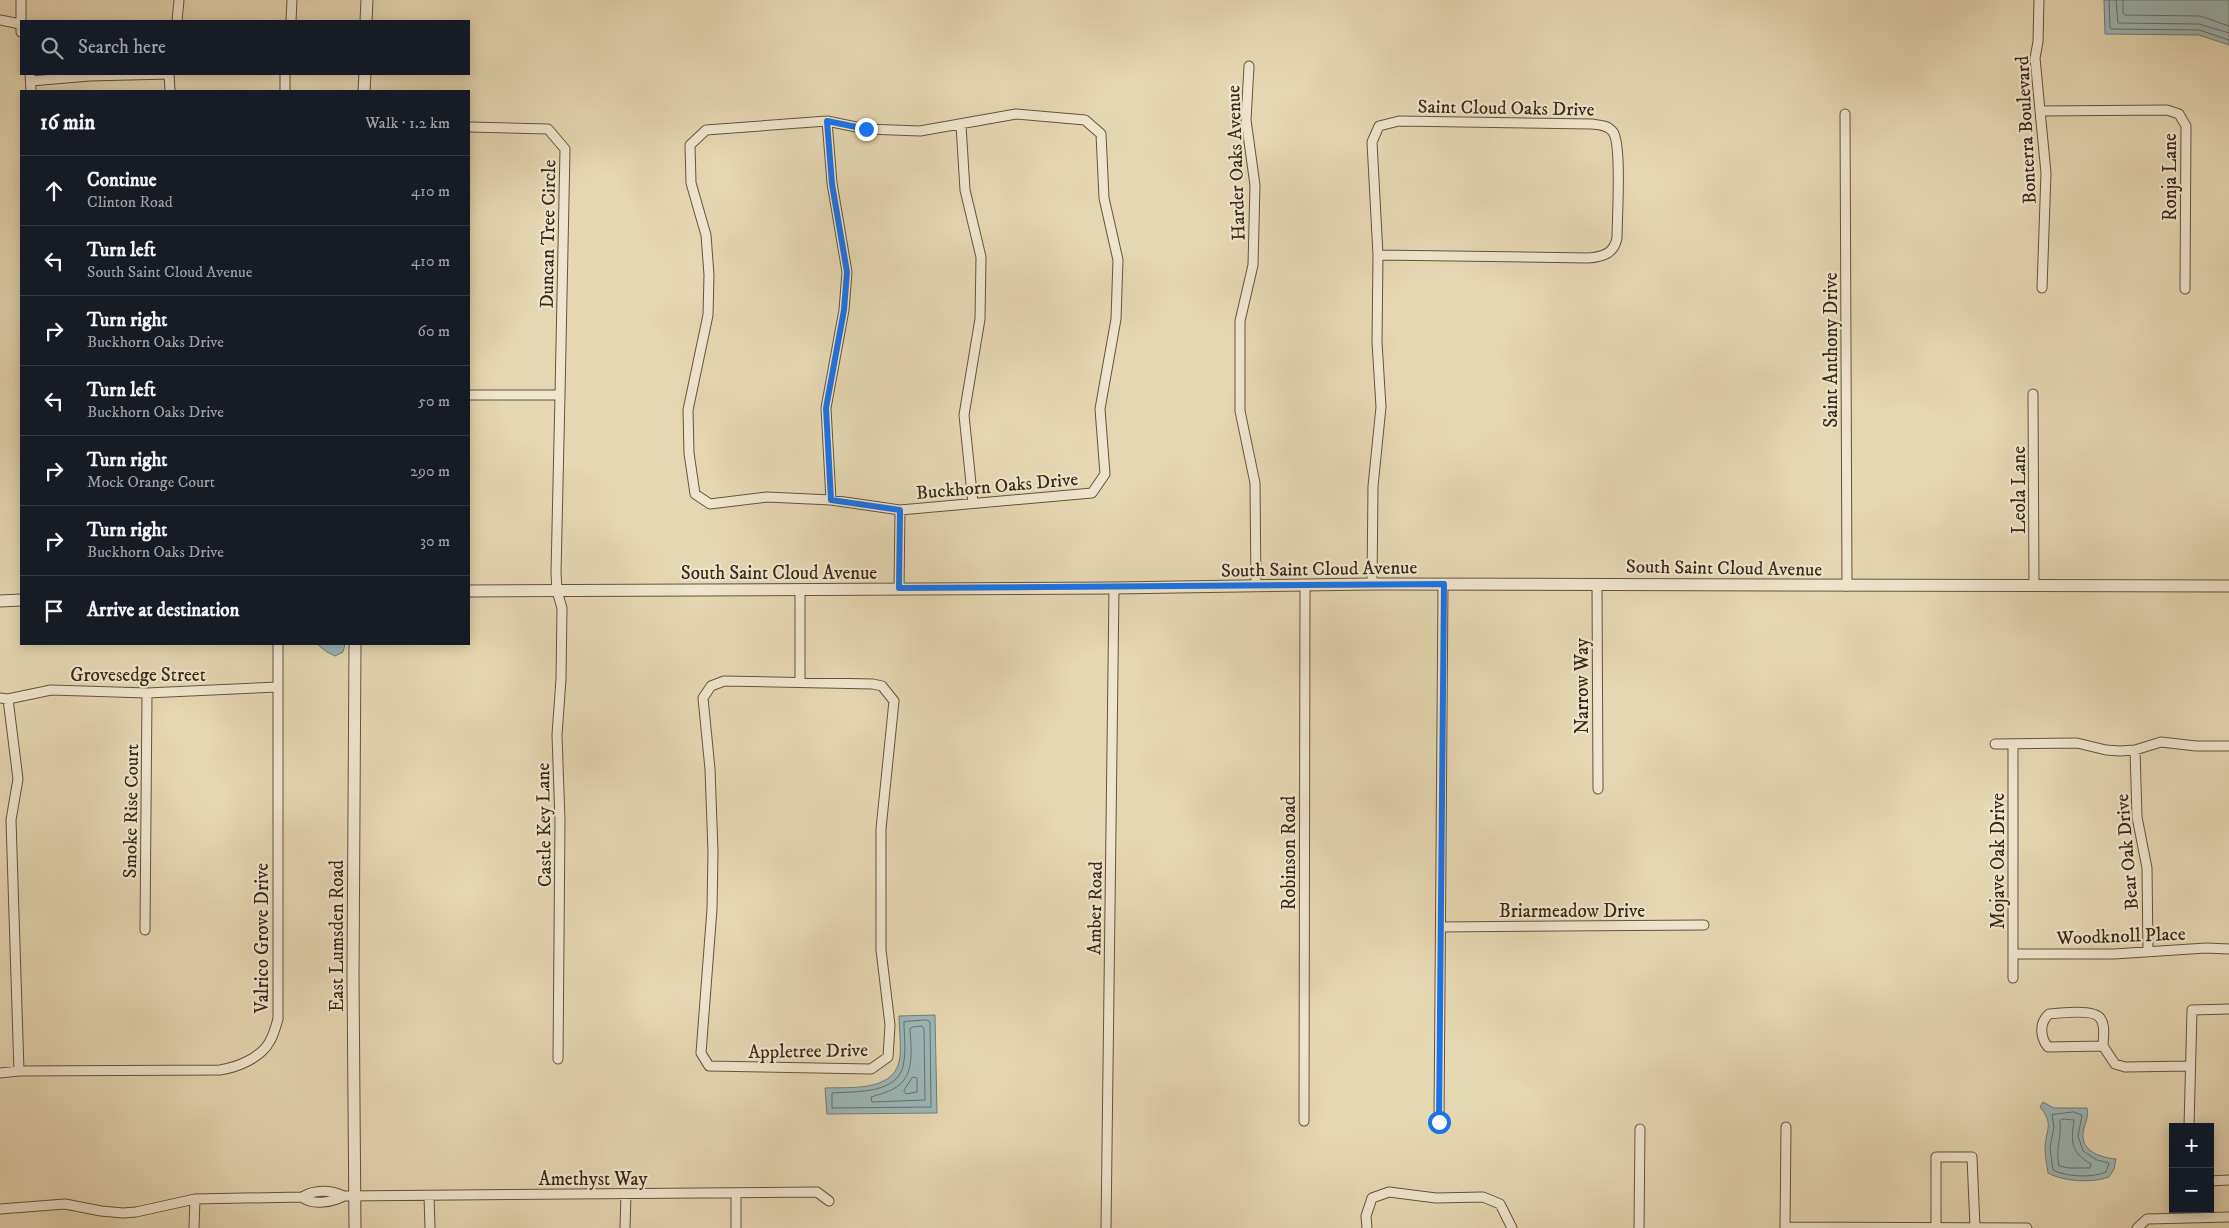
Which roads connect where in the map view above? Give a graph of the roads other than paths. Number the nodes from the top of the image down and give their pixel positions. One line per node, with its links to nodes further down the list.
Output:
1 (21, 0): 7 (street)
2 (179, 0): 8 (street)
3 (292, 0): 9 (street)
4 (367, 0): 10 (street)
5 (2039, 0): 22 (street, Bonterra Boulevard)
6 (0, 20): 11 (street)
7 (20, 20)
8 (177, 20)
9 (291, 20)
10 (366, 20)
11 (20, 28)
12 (1249, 66): 40 (street, Harder Oaks Avenue)
13 (129, 75): 17 (street)
14 (169, 75): 19 (street)
15 (285, 75): 20 (street)
16 (365, 75): 21 (street)
17 (31, 77): 18 (street)
18 (31, 90)
19 (170, 90)
20 (286, 90)
21 (364, 90)
22 (2041, 111): 28 (street, Bonterra Boulevard); 29 (street, Ronja Lane)
23 (1845, 114): 42 (street, Saint Anthony Drive)
24 (827, 121): 25 (street, Buckhorn Oaks Drive); 33 (street); 33 (street, Buckhorn Oaks Drive)
25 (960, 126): 34 (street); 34 (street, Buckhorn Oaks Drive)
26 (470, 127): 32 (street, Duncan Tree Circle)
27 (1378, 255): 27 (street, Saint Cloud Oaks Drive); 36 (street, Saint Cloud Oaks Drive)
28 (2042, 288)
29 (2185, 289)
30 (2033, 394): 39 (street, Leola Lane)
31 (470, 395): 32 (street)
32 (560, 395): 48 (street, Duncan Tree Circle)
33 (831, 500): 35 (street, Buckhorn Oaks Drive)
34 (973, 504): 35 (street, Buckhorn Oaks Drive)
35 (900, 510): 44 (street, Buckhorn Oaks Drive)
36 (1372, 584): 37 (street, South Saint Cloud Avenue); 41 (street, South Saint Cloud Avenue)
37 (1444, 584): 38 (street, South Saint Cloud Avenue); 63 (street)
38 (1597, 584): 42 (street, South Saint Cloud Avenue); 61 (street, Narrow Way)
39 (2034, 585): 42 (street, South Saint Cloud Avenue); 43 (street, South Saint Cloud Avenue)
40 (1256, 586): 41 (street, South Saint Cloud Avenue); 45 (street, South Saint Cloud Avenue)
41 (1305, 586): 75 (street, Robinson Road)
42 (1847, 586)
43 (2229, 586)
44 (899, 588): 45 (street, South Saint Cloud Avenue); 46 (street, South Saint Cloud Avenue)
45 (1114, 588): 99 (street, Amber Road)
46 (800, 589): 48 (street, South Saint Cloud Avenue); 53 (street)
47 (470, 591): 48 (street, South Saint Cloud Avenue)
48 (557, 591): 71 (street, Castle Key Lane)
49 (20, 600): 50 (street)
50 (0, 601)
51 (278, 645): 54 (street, Valrico Grove Drive)
52 (355, 645): 84 (street, East Lumsden Road)
53 (800, 682): 53 (street, Appletree Drive)
54 (278, 686): 55 (street, Grovesedge Street); 73 (street, Valrico Grove Drive)
55 (147, 693): 56 (street, Grovesedge Street); 64 (street, Smoke Rise Court)
56 (4, 699): 73 (street)
57 (1995, 744): 58 (street)
58 (2013, 744): 60 (street); 67 (street, Mojave Oak Drive)
59 (2229, 746): 60 (street)
60 (2135, 750): 66 (street, Bear Oak Drive)
61 (1598, 789)
62 (1704, 925): 63 (street, Briarmeadow Drive)
63 (1441, 927): 76 (street)
64 (145, 930)
65 (2229, 949): 66 (street, Woodknoll Place)
66 (2148, 952): 67 (street, Woodknoll Place)
67 (2013, 954): 68 (street, Mojave Oak Drive)
68 (2013, 978)
69 (2229, 1009): 72 (street)
70 (2103, 1046): 70 (street); 72 (street)
71 (558, 1059)
72 (2190, 1066): 77 (street)
73 (19, 1071): 74 (street, Valrico Grove Drive)
74 (0, 1073)
75 (1304, 1121)
76 (1439, 1122)
77 (2189, 1123)
78 (1786, 1127): 91 (street)
79 (1640, 1129): 102 (street)
80 (2214, 1180): 81 (street)
81 (2229, 1180)
82 (736, 1193): 83 (street, Amethyst Way); 87 (street, Amethyst Way); 98 (street)
83 (626, 1194): 85 (street, Amethyst Way); 97 (street)
84 (349, 1196): 85 (street, Amethyst Way); 86 (street, Amethyst Way); 95 (street, East Lumsden Road)
85 (429, 1196): 96 (street)
86 (195, 1199): 88 (street, Amethyst Way); 94 (street)
87 (829, 1201)
88 (0, 1209)
89 (2187, 1214): 90 (street); 104 (street)
90 (2229, 1217)
91 (1785, 1227): 92 (street)
92 (1936, 1227): 93 (street); 93 (street)
93 (1974, 1227): 103 (street)
94 (194, 1228)
95 (355, 1228)
96 (430, 1228)
97 (626, 1228)
98 (736, 1228)
99 (1106, 1228)
100 (1367, 1228): 101 (street)
101 (1512, 1228)
102 (1639, 1228)
103 (2027, 1228)
104 (2137, 1228)

